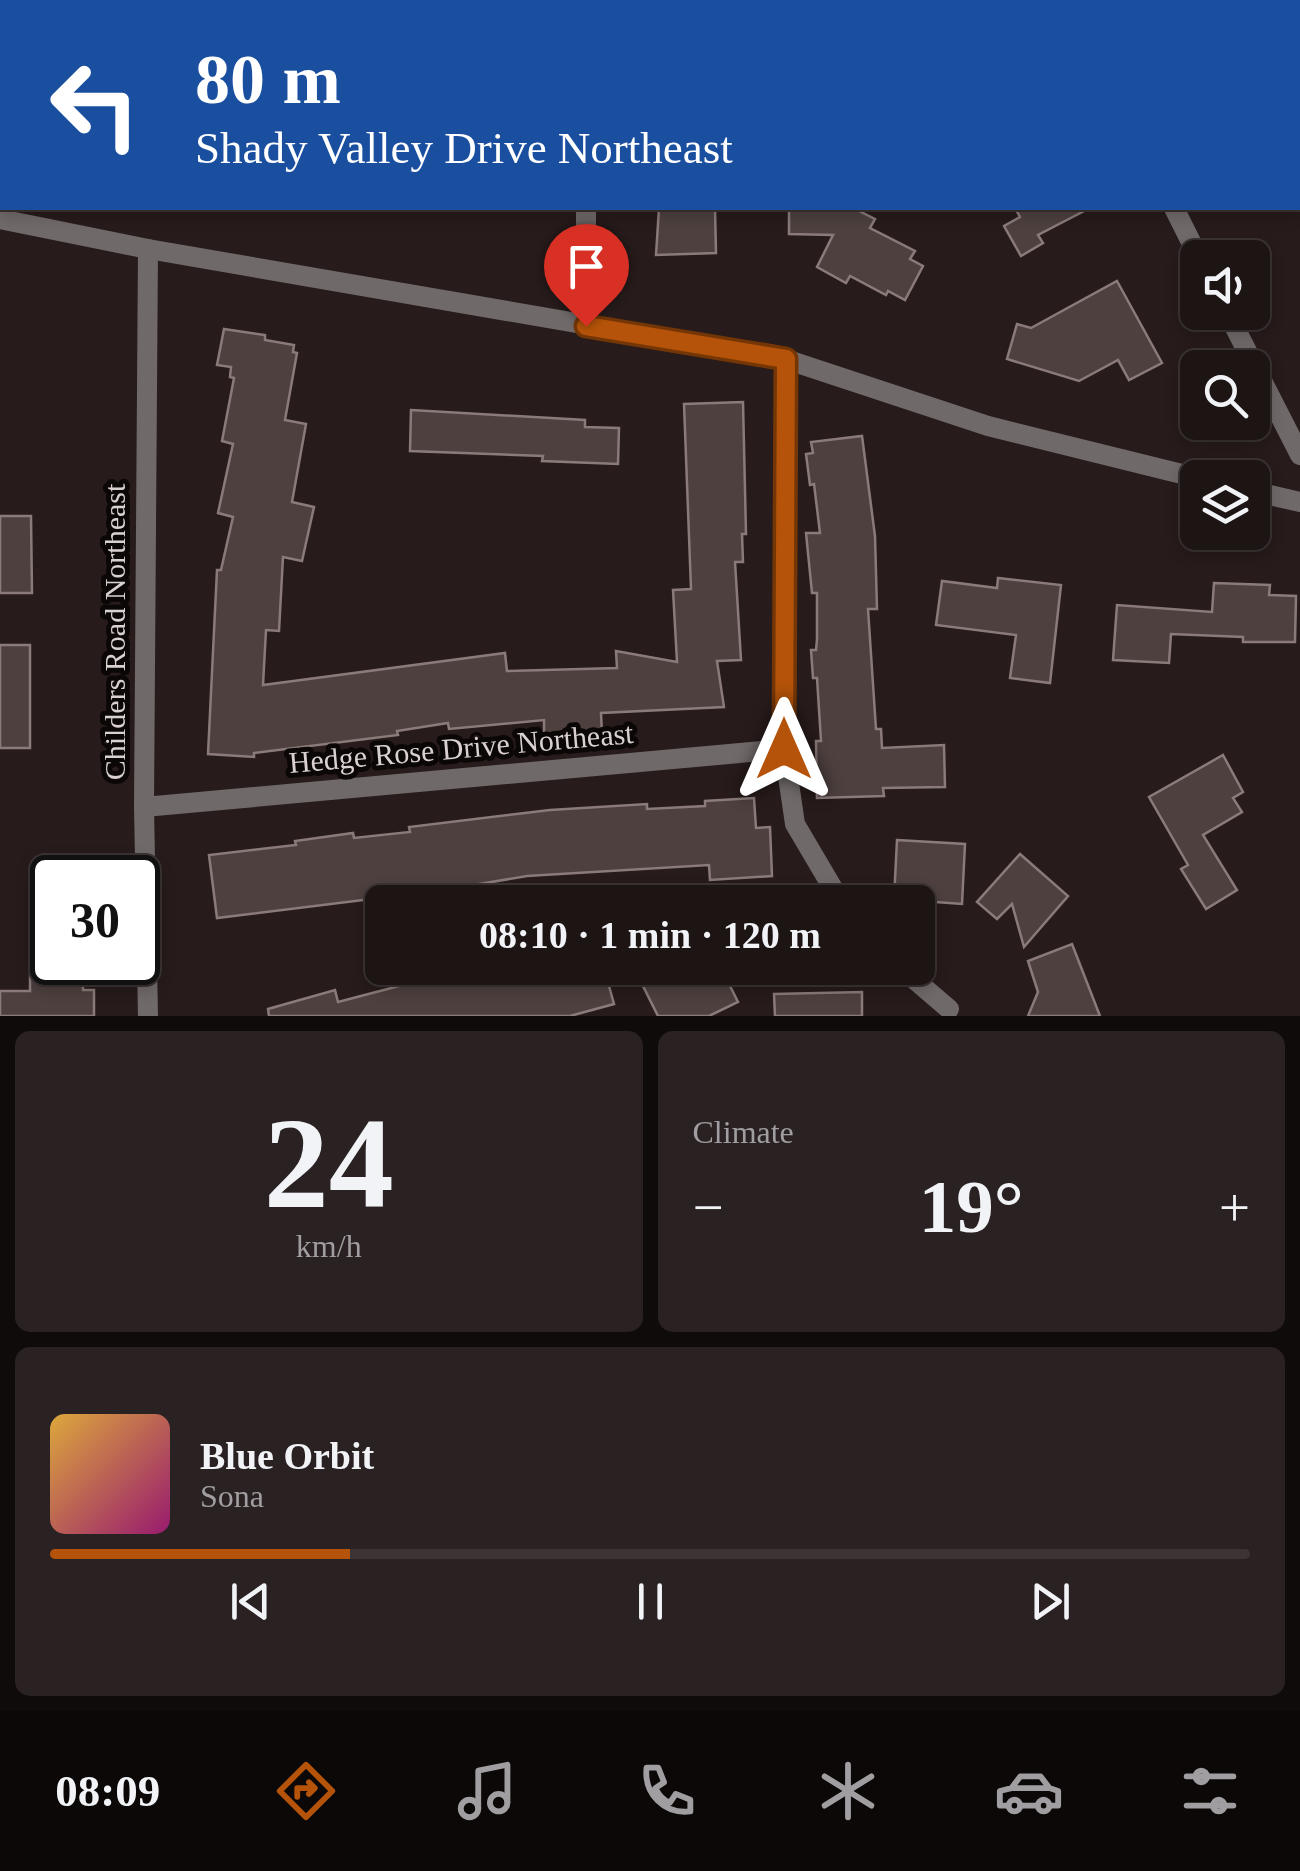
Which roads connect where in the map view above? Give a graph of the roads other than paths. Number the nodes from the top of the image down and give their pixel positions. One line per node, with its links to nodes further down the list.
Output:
1 (586, 210): 6 (street)
2 (1175, 210): 4 (street)
3 (0, 219): 5 (street)
4 (1190, 240)
5 (148, 248): 6 (street); 14 (street, Childers Road Northeast)
6 (586, 326): 8 (street)
7 (1236, 330): 9 (street)
8 (786, 359): 10 (street); 13 (street)
9 (1300, 455)
10 (1180, 474)
11 (1270, 495): 12 (street)
12 (1300, 502)
13 (784, 749): 14 (street, Hedge Rose Drive Northeast); 15 (street)
14 (144, 807): 18 (street, Childers Road Northeast)
15 (831, 885)
16 (921, 985): 17 (street)
17 (949, 1008)
18 (148, 1016)

